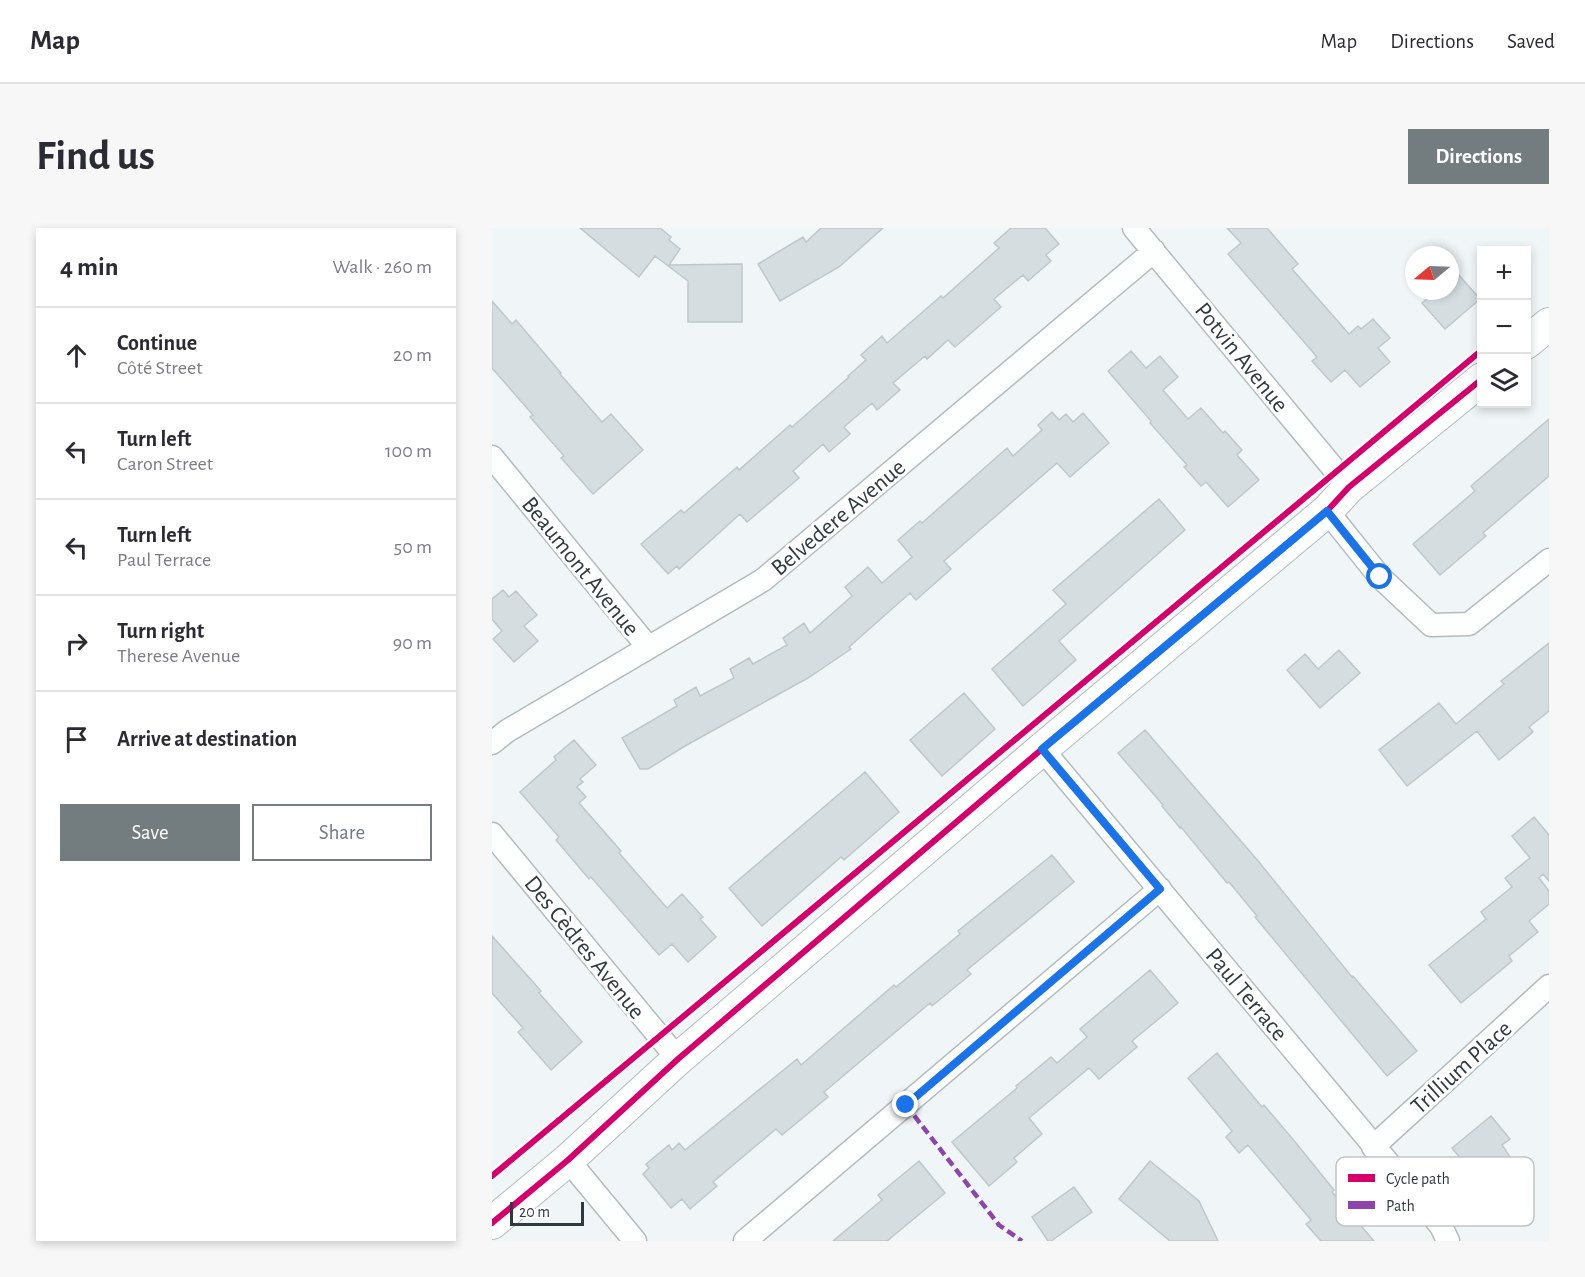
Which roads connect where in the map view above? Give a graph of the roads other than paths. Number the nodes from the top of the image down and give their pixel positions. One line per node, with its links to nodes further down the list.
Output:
1 (1134, 228): 2 (street, Potvin Avenue)
2 (1155, 251): 7 (street, Potvin Avenue); 10 (street, Belvedere Avenue)
3 (1549, 324): 4 (street)
4 (1531, 340)
5 (1477, 383): 7 (street)
6 (492, 457): 10 (street, Beaumont Avenue)
7 (1349, 487): 8 (street)
8 (1327, 511): 9 (street); 12 (street)
9 (1549, 560)
10 (648, 647): 11 (street, Belvedere Avenue)
11 (492, 743)
12 (1042, 749): 14 (street, Paul Terrace); 16 (street)
13 (492, 834): 16 (street, Des Cèdres Avenue)
14 (1160, 889): 17 (street, Paul Terrace); 23 (street)
15 (1549, 986): 17 (street, Trillium Place)
16 (678, 1059): 19 (street)
17 (1374, 1147): 18 (street, Paul Terrace)
18 (1382, 1157)
19 (568, 1160): 20 (street); 22 (street)
20 (492, 1223)
21 (1441, 1226): 24 (street, Paul Terrace)
22 (635, 1241)
23 (745, 1241)
24 (1448, 1241)

